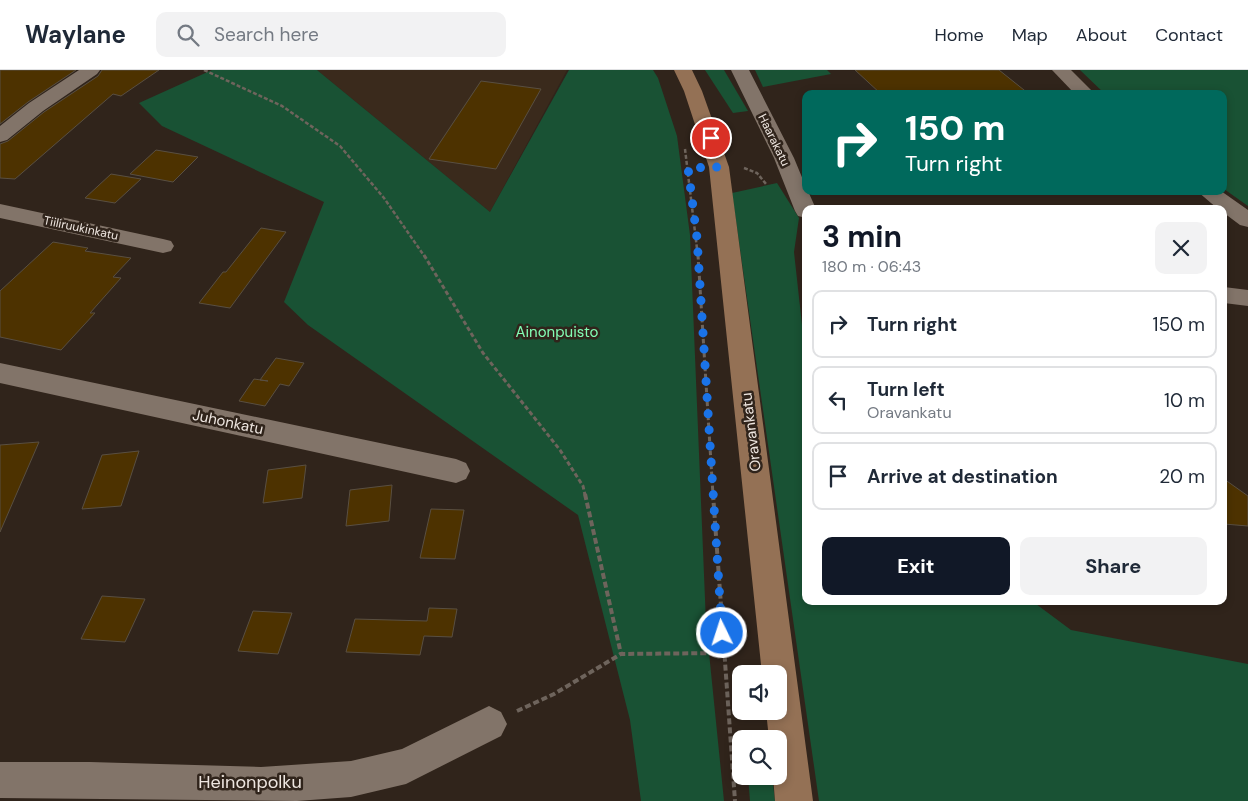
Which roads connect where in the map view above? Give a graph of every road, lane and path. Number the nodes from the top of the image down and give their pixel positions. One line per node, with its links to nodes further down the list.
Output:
1 (91, 70): 7 (street)
2 (204, 70): 23 (path)
3 (682, 70): 9 (street, Oravankatu)
4 (740, 70): 12 (street, Haarakatu)
5 (1061, 70): 6 (street)
6 (1082, 90)
7 (0, 136)
8 (684, 144): 22 (path)
9 (719, 167): 10 (path); 27 (street, Oravankatu)
10 (768, 187)
11 (1213, 195): 13 (street)
12 (804, 205)
13 (1227, 205)
14 (1227, 205): 16 (street)
15 (0, 211): 17 (street, Tiiliruukinkatu)
16 (1248, 220)
17 (163, 246)
18 (1227, 295): 19 (street)
19 (1248, 298)
20 (0, 373): 21 (street, Juhonkatu)
21 (456, 472)
22 (724, 653): 23 (path); 26 (path)
23 (621, 654): 24 (path)
24 (489, 724): 25 (street, Heinonpolku)
25 (0, 780)
26 (735, 801)
27 (794, 801)

